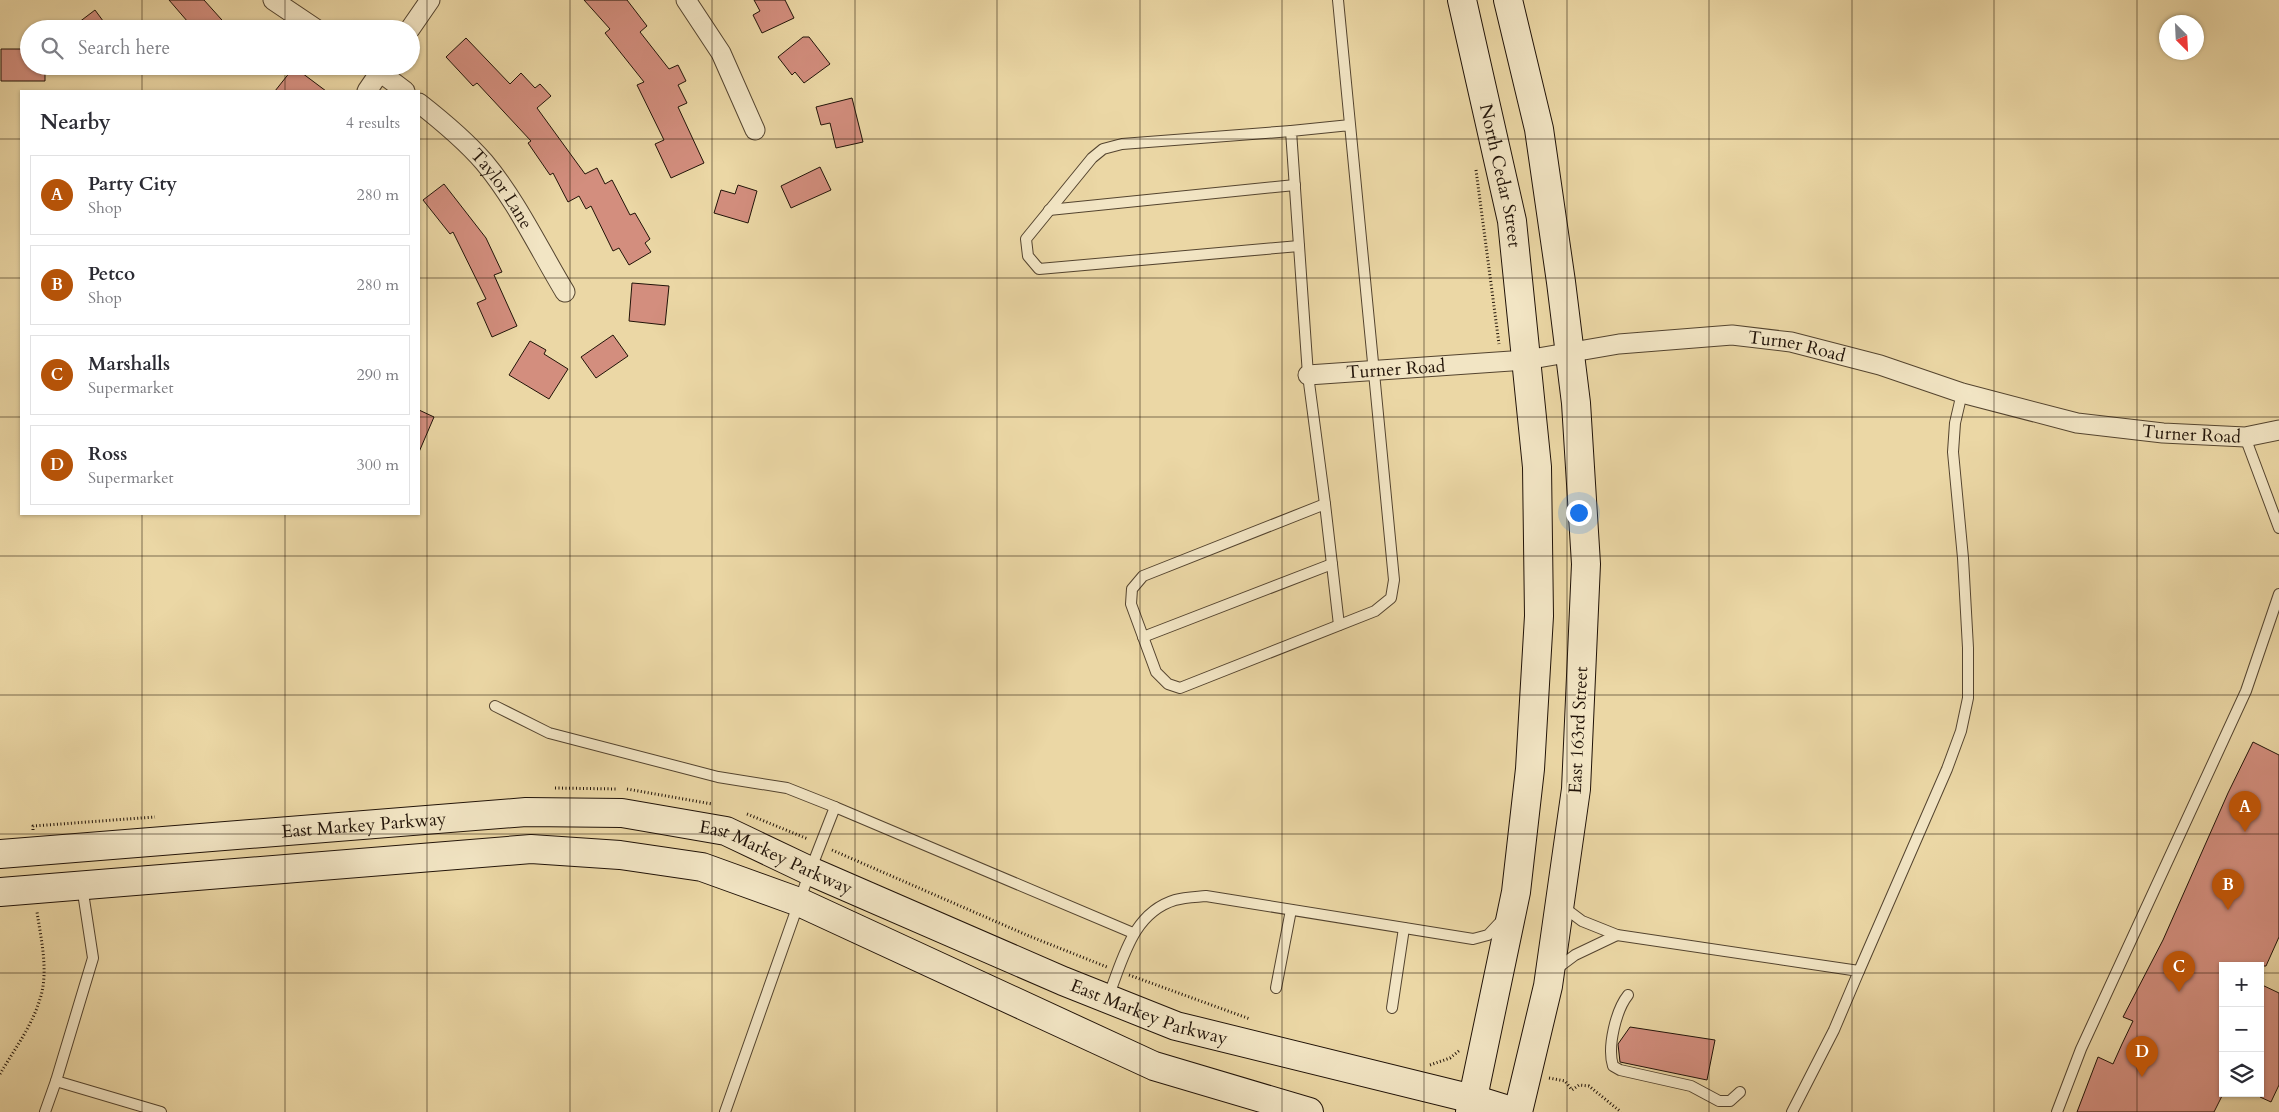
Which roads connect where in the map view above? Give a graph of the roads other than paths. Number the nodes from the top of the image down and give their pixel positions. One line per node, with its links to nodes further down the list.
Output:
1 (273, 0): 7 (street)
2 (430, 0): 8 (street)
3 (686, 0): 15 (street)
4 (1338, 0): 14 (lane)
5 (1462, 0): 22 (street, North Cedar Street)
6 (1508, 0): 21 (street)
7 (303, 20)
8 (416, 20)
9 (375, 75): 11 (street)
10 (387, 75): 12 (street)
11 (368, 90)
12 (404, 90)
13 (420, 103): 20 (street, Taylor Lane)
14 (1350, 125): 16 (lane); 23 (lane)
15 (755, 130)
16 (1291, 131): 17 (lane); 18 (lane)
17 (1295, 185): 18 (lane); 19 (lane)
18 (1049, 210): 19 (lane)
19 (1299, 246): 24 (lane)
20 (565, 292)
21 (1570, 348): 22 (street, Turner Road); 25 (street, Turner Road); 41 (street, East 163rd Street)
22 (1518, 359): 23 (street, Turner Road); 42 (street)
23 (1373, 371): 24 (street, Turner Road); 32 (lane)
24 (1308, 375): 28 (lane)
25 (1962, 393): 27 (street, Turner Road); 47 (lane)
26 (2279, 430): 27 (street, Turner Road)
27 (2245, 437): 29 (lane)
28 (1325, 504): 30 (lane); 33 (lane)
29 (2279, 528)
30 (1332, 564): 32 (lane); 33 (lane)
31 (2279, 594): 62 (lane)
32 (1339, 625): 33 (lane)
33 (1143, 638)
34 (495, 706): 35 (lane)
35 (835, 808): 37 (lane); 45 (lane)
36 (0, 854): 37 (street, East Markey Parkway)
37 (810, 871): 40 (lane); 51 (street, East Markey Parkway)
38 (82, 886): 39 (street, East Markey Parkway); 40 (street, East Markey Parkway); 53 (lane)
39 (0, 892)
40 (799, 902): 58 (lane); 59 (street, East Markey Parkway)
41 (1560, 904): 46 (lane); 48 (street, East 163rd Street)
42 (1513, 908): 44 (lane); 55 (street)
43 (1291, 910): 44 (lane); 45 (lane); 49 (lane)
44 (1404, 928): 52 (lane)
45 (1134, 933): 51 (lane)
46 (1617, 935): 47 (lane); 48 (lane)
47 (1859, 972): 61 (lane)
48 (1549, 975): 60 (street, East 163rd Street)
49 (1276, 988)
50 (1628, 995): 54 (lane)
51 (1108, 998): 55 (street, East Markey Parkway)
52 (1392, 1008)
53 (56, 1081): 56 (lane); 57 (lane)
54 (1740, 1092)
55 (1471, 1105): 60 (street, East Markey Parkway)
56 (45, 1112)
57 (161, 1112)
58 (725, 1112)
59 (1309, 1112)
60 (1516, 1112)
61 (1792, 1112)
62 (2057, 1112)

